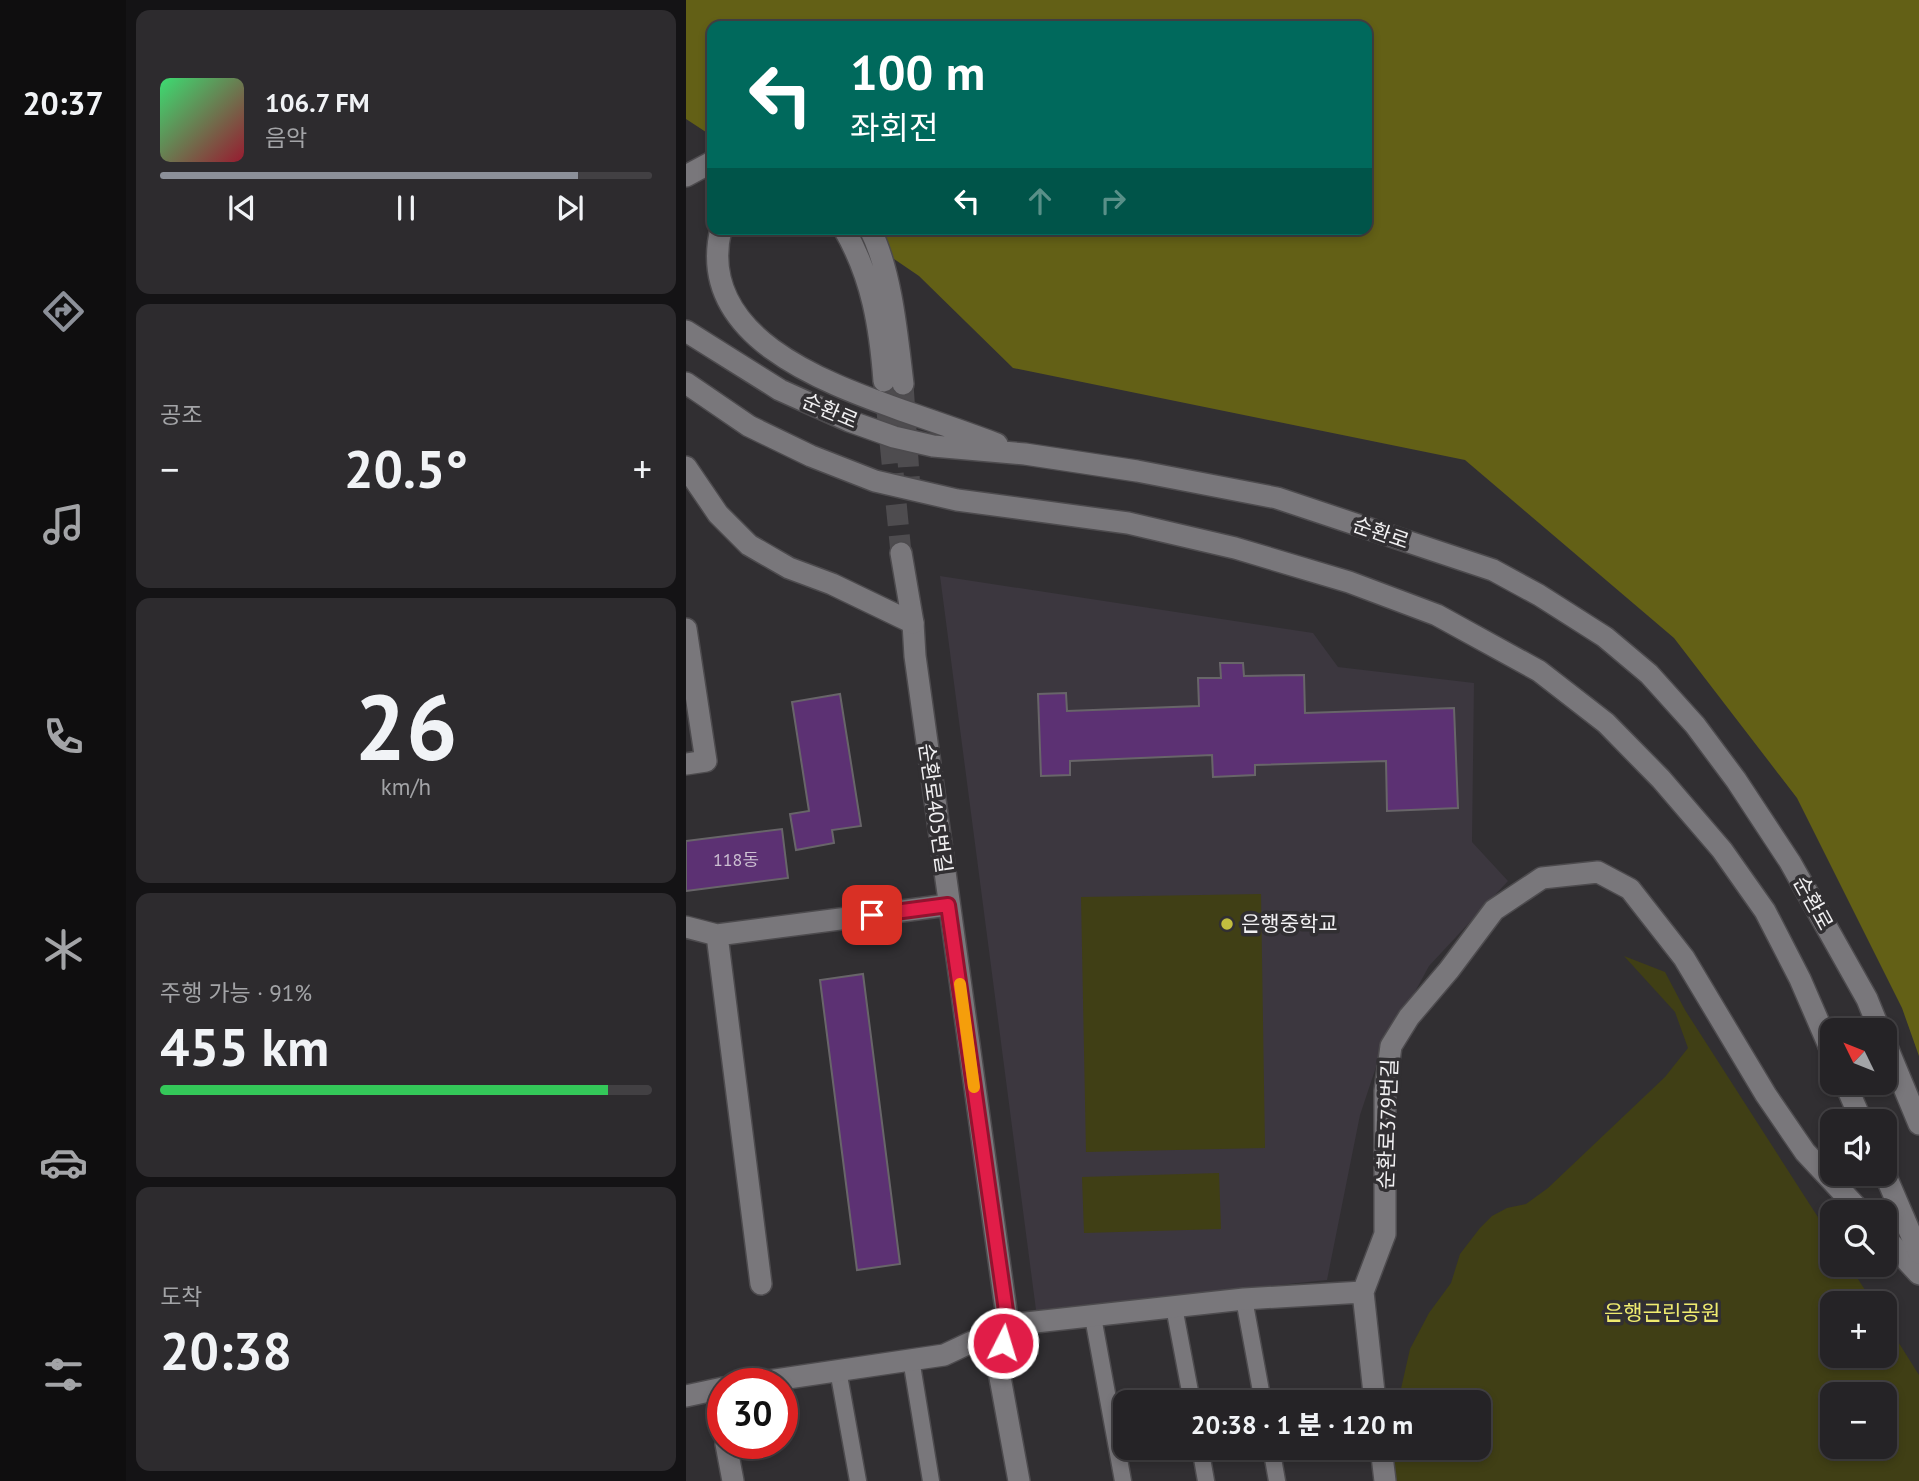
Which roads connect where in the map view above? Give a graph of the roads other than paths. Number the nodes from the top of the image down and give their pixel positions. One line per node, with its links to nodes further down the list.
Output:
1 (707, 165): 2 (main road)
2 (686, 176)
3 (720, 235): 8 (main road)
4 (847, 235): 5 (main road)
5 (872, 235)
6 (686, 331): 8 (main road, 순환로)
7 (686, 383): 18 (main road)
8 (1025, 454): 17 (main road, 순환로)
9 (686, 467): 11 (main road)
10 (908, 554): 11 (main road, 순환로405번길)
11 (913, 623): 14 (main road, 순환로405번길)
12 (686, 629): 13 (main road)
13 (686, 764)
14 (948, 905): 16 (main road); 31 (main road, 순환로405번길)
15 (686, 926): 16 (main road)
16 (718, 935): 26 (main road)
17 (1875, 1018)
18 (1820, 1025)
19 (1897, 1071): 20 (main road)
20 (1919, 1124)
21 (1890, 1186): 24 (main road)
22 (1850, 1200): 27 (main road, 순환로379번길)
23 (1897, 1250): 25 (main road)
24 (1919, 1253)
25 (1919, 1274)
26 (761, 1284)
27 (1363, 1292): 28 (main road); 37 (main road)
28 (1244, 1299): 29 (main road); 36 (lane)
29 (1174, 1307): 30 (main road); 35 (lane)
30 (1093, 1317): 31 (main road); 48 (lane)
31 (1008, 1325): 32 (main road); 47 (main road)
32 (911, 1359): 33 (main road); 46 (lane)
33 (838, 1370): 34 (main road); 45 (lane)
34 (798, 1376)
35 (1190, 1390)
36 (1261, 1390)
37 (1375, 1390)
38 (707, 1392): 39 (main road)
39 (686, 1396)
40 (729, 1459): 44 (main road)
41 (1202, 1460): 49 (lane)
42 (1273, 1460): 50 (lane)
43 (1383, 1460): 51 (main road)
44 (733, 1481)
45 (858, 1481)
46 (931, 1481)
47 (1019, 1481)
48 (1123, 1481)
49 (1206, 1481)
50 (1277, 1481)
51 (1385, 1481)

